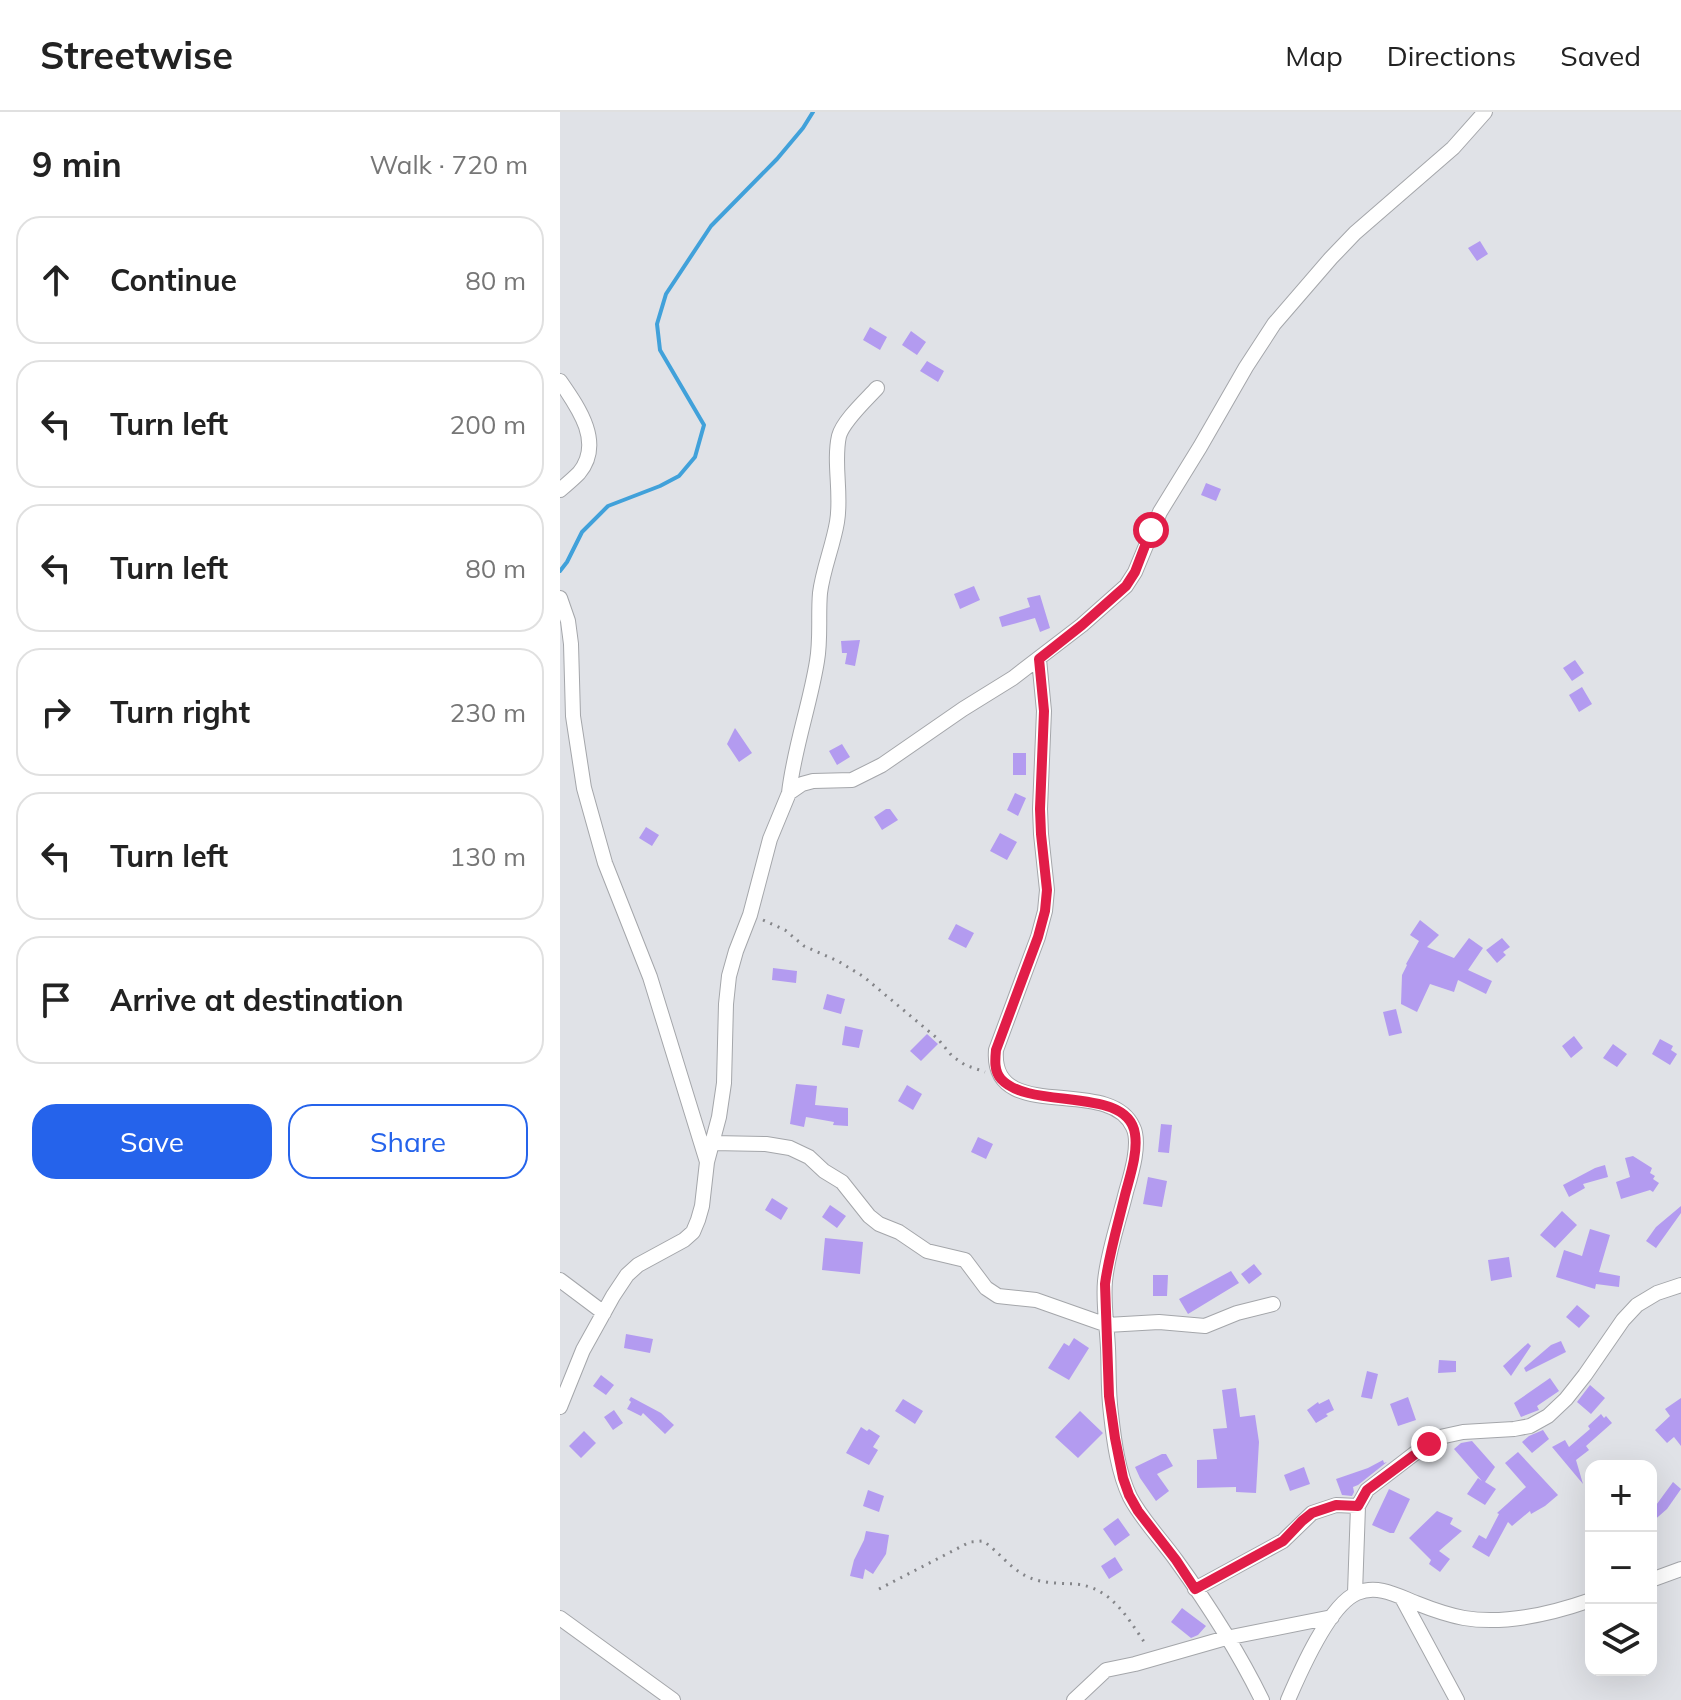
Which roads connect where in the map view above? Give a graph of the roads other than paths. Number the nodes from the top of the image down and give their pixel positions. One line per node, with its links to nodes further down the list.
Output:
1 (1485, 112): 6 (street)
2 (560, 381): 4 (street)
3 (877, 388): 7 (street)
4 (560, 490)
5 (561, 599): 9 (street)
6 (1039, 659): 7 (street); 14 (street)
7 (789, 793): 8 (street)
8 (713, 1143): 9 (street); 14 (street)
9 (707, 1162): 13 (street)
10 (560, 1280): 13 (street)
11 (1681, 1285): 16 (street)
12 (1273, 1304): 14 (street)
13 (604, 1313): 15 (street)
14 (1107, 1325): 19 (street)
15 (560, 1407)
16 (1358, 1506): 19 (street); 20 (street)
17 (1681, 1569): 18 (street)
18 (1657, 1578)
19 (1195, 1589): 25 (street)
20 (1355, 1593): 21 (street); 23 (street)
21 (1402, 1598): 22 (street); 30 (street)
22 (1585, 1602)
23 (1332, 1617): 25 (street); 29 (street)
24 (560, 1618): 26 (street)
25 (1226, 1638): 27 (street); 28 (street)
26 (673, 1700)
27 (1074, 1700)
28 (1262, 1700)
29 (1288, 1700)
30 (1457, 1700)

